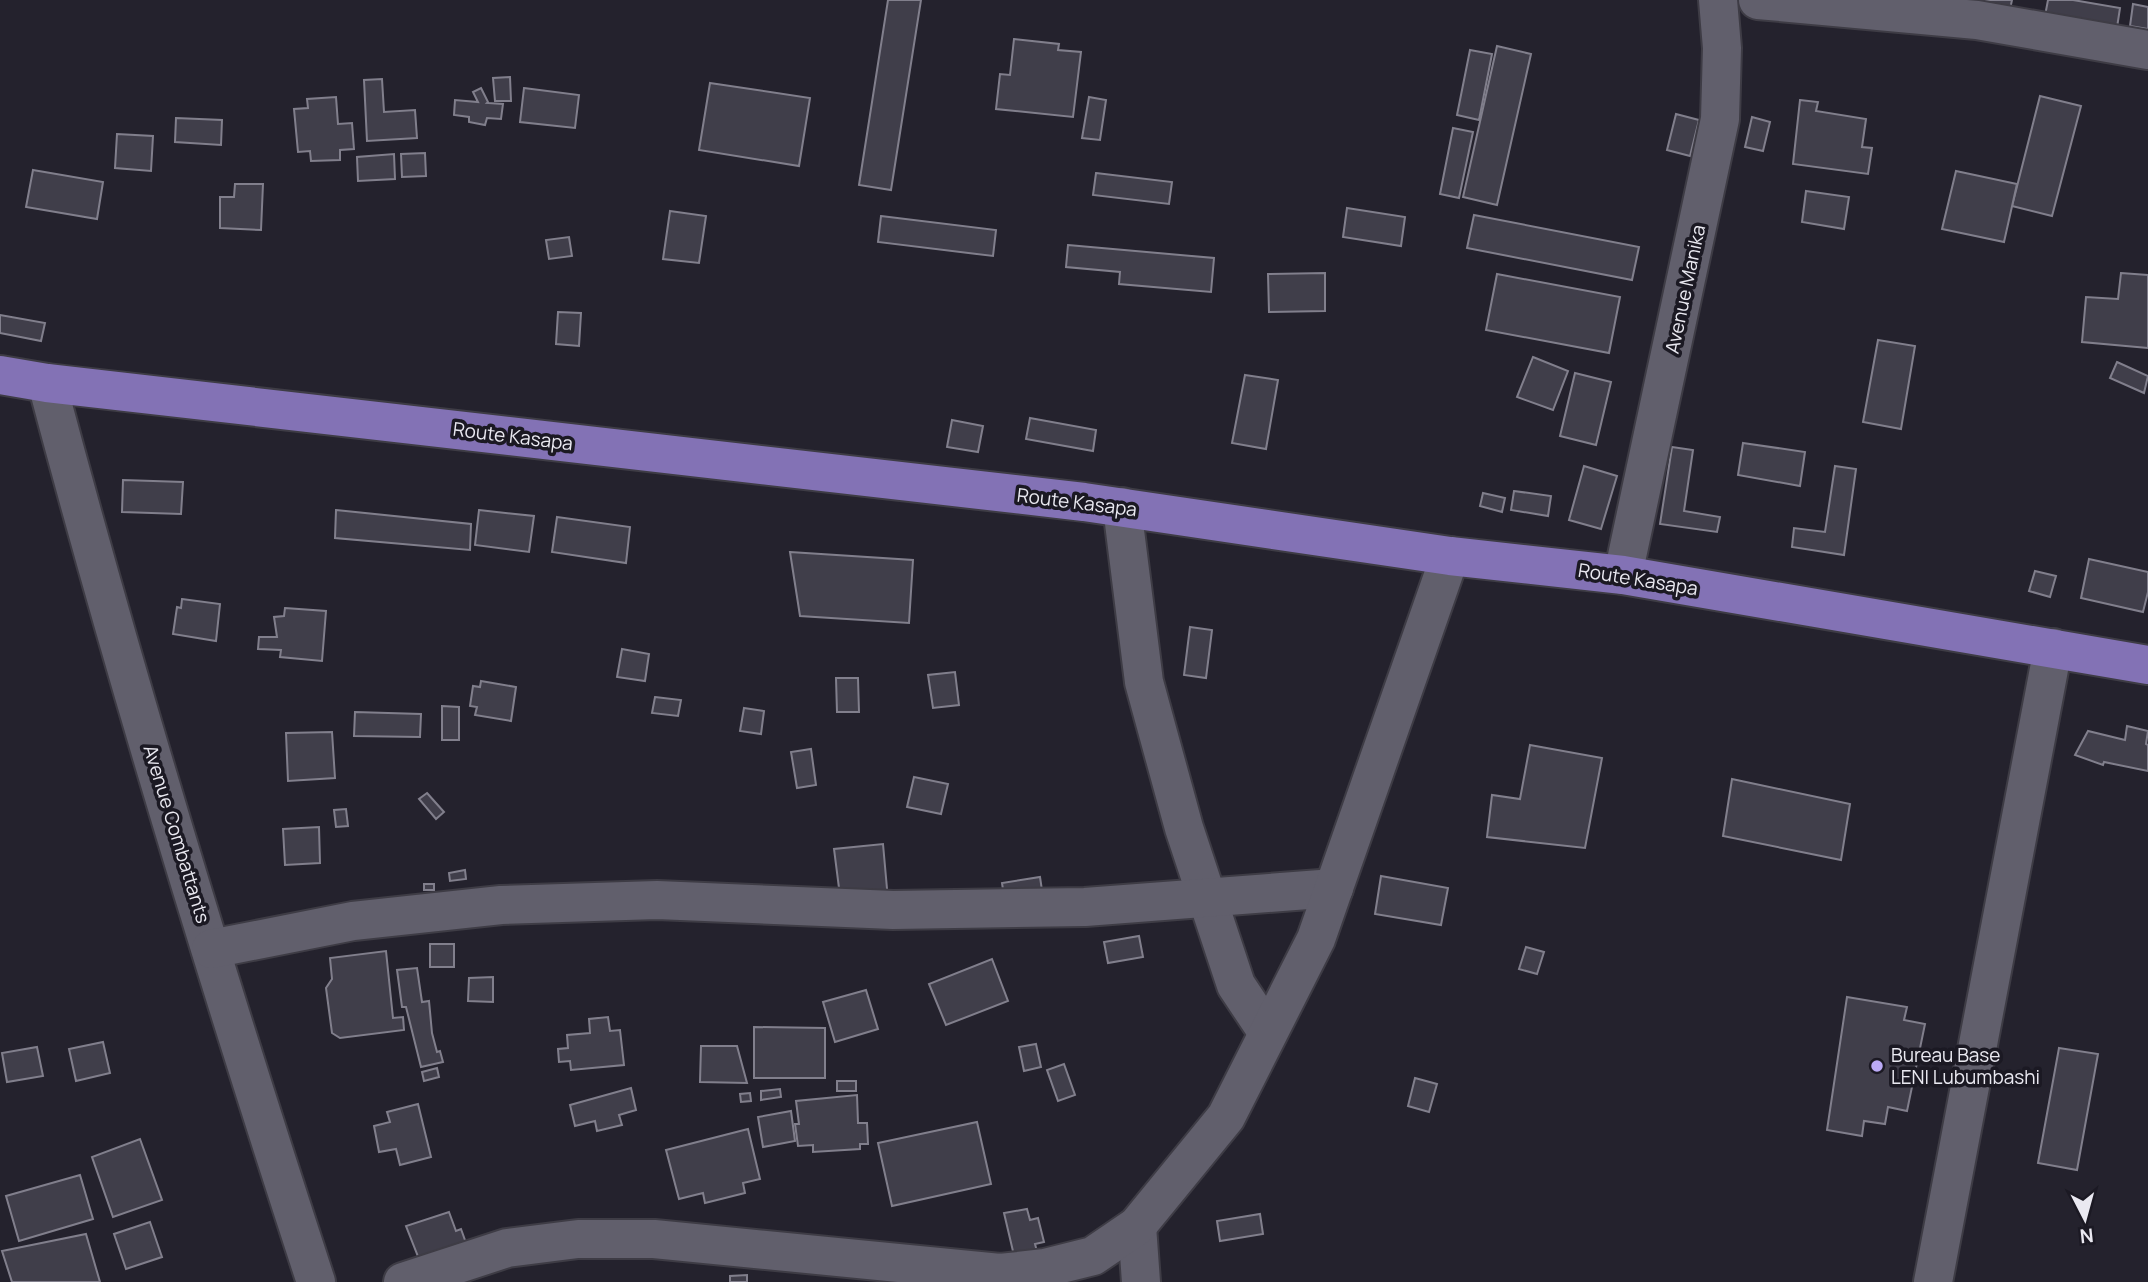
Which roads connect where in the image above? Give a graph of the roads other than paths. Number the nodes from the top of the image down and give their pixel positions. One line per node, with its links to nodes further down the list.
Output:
1 (1718, 0): 8 (street, Avenue Manika)
2 (1758, 0): 3 (street)
3 (2148, 50)
4 (0, 375): 5 (main road, Route Kasapa)
5 (47, 383): 6 (main road, Route Kasapa); 13 (street, Avenue Combattants)
6 (1122, 508): 7 (main road, Route Kasapa); 12 (street)
7 (1450, 556): 8 (main road, Route Kasapa); 11 (street)
8 (1623, 575): 9 (main road, Route Kasapa)
9 (2053, 648): 10 (main road, Route Kasapa); 19 (street)
10 (2148, 665)
11 (1334, 888): 12 (street); 14 (street)
12 (1206, 899): 13 (street); 14 (street)
13 (211, 949): 16 (street, Avenue Combattants)
14 (1268, 1033): 15 (street)
15 (1137, 1226): 17 (street); 18 (street)
16 (316, 1282)
17 (403, 1282)
18 (1142, 1282)
19 (1933, 1282)

